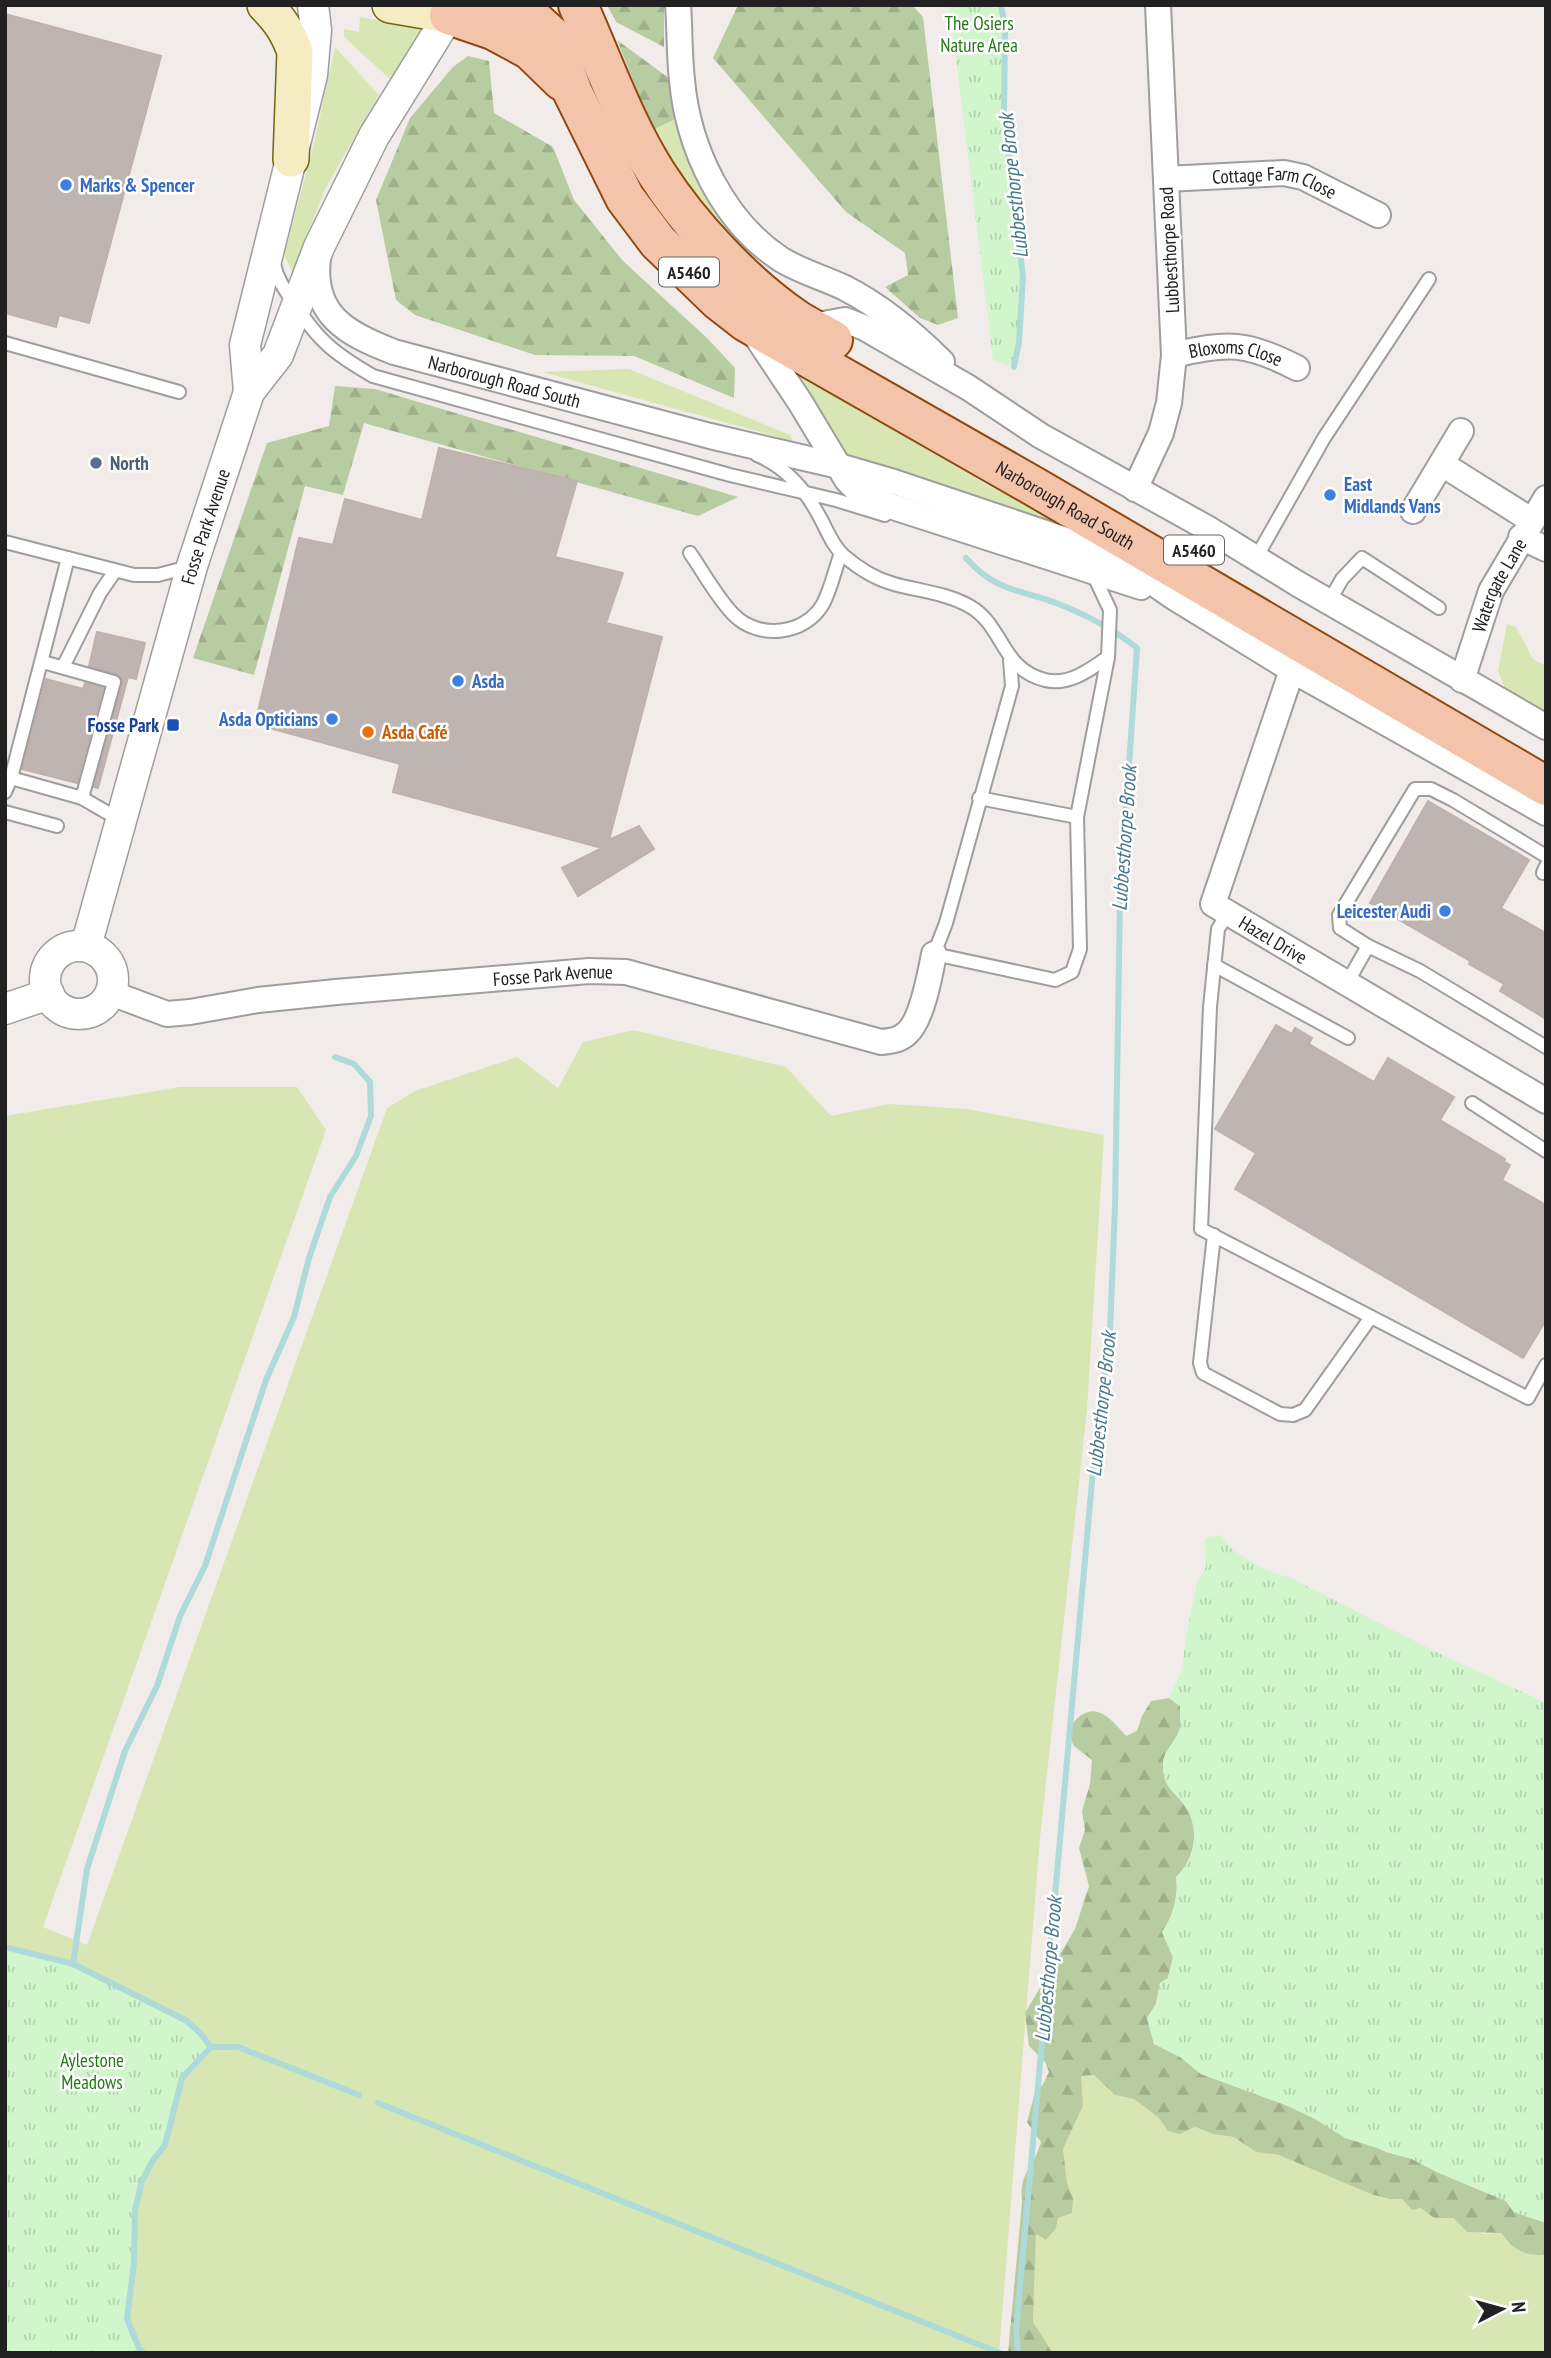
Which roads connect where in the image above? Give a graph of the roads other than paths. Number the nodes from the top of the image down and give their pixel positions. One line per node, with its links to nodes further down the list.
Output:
1 (265, 5): 10 (main road)
2 (313, 5): 10 (street, Fosse Park Avenue)
3 (390, 5): 8 (main road)
4 (502, 5): 9 (main road, Narborough Road South / A5460)
5 (578, 5): 17 (main road, Narborough Road South / A5460)
6 (678, 5): 22 (street)
7 (1158, 5): 11 (street, Lubbesthorpe Road)
8 (452, 10): 9 (main road); 14 (street, Fosse Park Avenue)
9 (573, 93): 18 (main road, Narborough Road South / A5460)
10 (291, 159): 13 (street, Fosse Park Avenue)
11 (1166, 179): 12 (street, Cottage Farm Close); 20 (street, Lubbesthorpe Road)
12 (1378, 215)
13 (270, 246): 16 (lane); 24 (street, Fosse Park Avenue)
14 (319, 247): 16 (street, Fosse Park Avenue); 26 (street, Narborough Road South)
15 (1429, 279): 40 (lane)
16 (297, 308): 24 (street, Fosse Park Avenue); 30 (lane)
17 (808, 326): 18 (street); 22 (street); 54 (main road, Narborough Road South / A5460)
18 (756, 327): 28 (street, Narborough Road South); 56 (main road, Narborough Road South / A5460)
19 (5, 343): 23 (lane)
20 (1174, 355): 21 (street, Bloxoms Close); 29 (street, Lubbesthorpe Road)
21 (1297, 368)
22 (970, 388): 29 (street)
23 (179, 391)
24 (249, 392): 41 (street, Fosse Park Avenue)
25 (1461, 431): 27 (street)
26 (709, 436): 28 (street, Narborough Road South); 30 (lane)
27 (1443, 464): 32 (street); 33 (street)
28 (839, 466): 34 (street, Narborough Road South); 44 (street, Narborough Road South)
29 (1135, 489): 40 (street)
30 (805, 493): 34 (lane); 37 (lane)
31 (1546, 498): 33 (street, Watergate Lane)
32 (1413, 510)
33 (1526, 529): 36 (street); 52 (street, Watergate Lane)
34 (994, 539): 43 (street, Narborough Road South)
35 (5, 542): 39 (lane)
36 (1546, 549)
37 (841, 553): 38 (lane); 48 (lane)
38 (690, 554)
39 (68, 558): 42 (lane); 49 (lane)
40 (1256, 558): 45 (street)
41 (192, 566): 42 (lane); 63 (street, Fosse Park Avenue)
42 (115, 571): 50 (lane)
43 (1092, 571): 44 (street, Narborough Road South); 47 (lane)
44 (1172, 596): 51 (street, Narborough Road South)
45 (1329, 602): 46 (lane); 52 (street)
46 (1439, 608)
47 (1108, 657): 48 (lane); 62 (lane)
48 (1010, 660): 59 (lane)
49 (43, 662): 50 (lane); 55 (lane)
50 (62, 667): 58 (lane)
51 (1292, 670): 61 (street, Narborough Road South); 66 (street, Hazel Drive)
52 (1462, 680): 53 (street)
53 (1546, 727)
54 (1546, 756)
55 (11, 778): 57 (lane); 58 (lane)
56 (1546, 786)
57 (5, 792)
58 (82, 797): 63 (lane)
59 (979, 798): 62 (lane); 69 (lane)
60 (5, 812): 64 (lane)
61 (1546, 813)
62 (1077, 817): 69 (lane)
63 (120, 820): 67 (street, Fosse Park Avenue)
64 (57, 826)
65 (1546, 856): 68 (lane)
66 (1228, 913): 70 (lane); 71 (street, Hazel Drive)
67 (86, 946): 72 (street); 73 (street)
68 (1368, 946): 71 (lane); 76 (lane)
69 (934, 954): 72 (street, Fosse Park Avenue)
70 (1214, 965): 75 (lane); 80 (lane)
71 (1347, 983): 77 (street, Hazel Drive)
72 (111, 993): 73 (street)
73 (48, 994): 74 (street)
74 (5, 1009)
75 (1348, 1038)
76 (1546, 1047)
77 (1546, 1101)
78 (1472, 1103): 79 (lane)
79 (1546, 1151)
80 (1214, 1235): 81 (lane); 81 (lane)
81 (1371, 1317): 82 (lane)
82 (1546, 1365)

